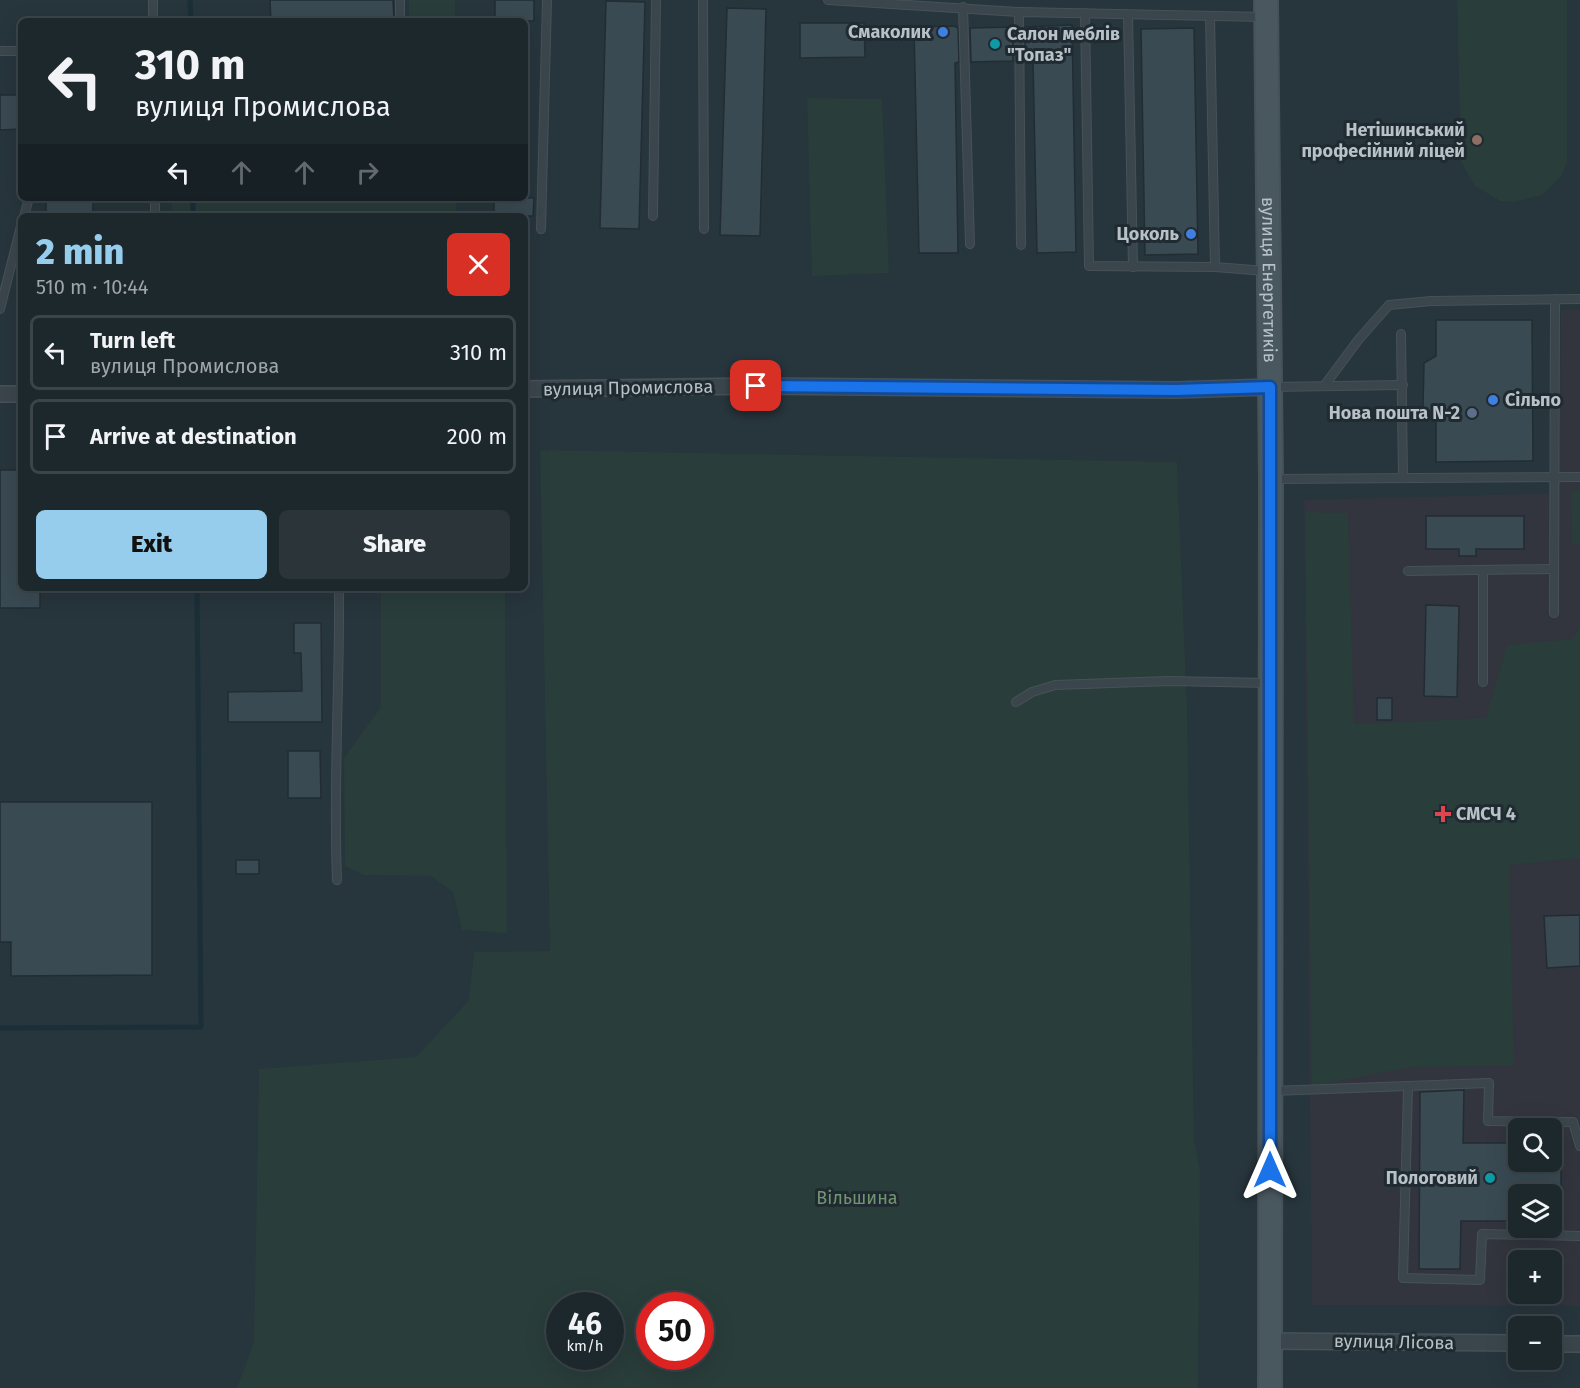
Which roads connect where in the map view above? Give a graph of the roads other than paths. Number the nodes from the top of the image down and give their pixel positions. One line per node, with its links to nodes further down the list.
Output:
1 (153, 0): 13 (lane)
2 (400, 0): 14 (lane)
3 (548, 0): 18 (lane)
4 (656, 0): 17 (lane)
5 (703, 0): 19 (lane)
6 (828, 0): 7 (lane)
7 (963, 7): 9 (lane); 21 (lane)
8 (1266, 9): 12 (lane); 25 (main road, вулиця Енергетиків)
9 (1018, 12): 10 (lane); 22 (lane)
10 (1085, 13): 11 (lane); 23 (lane)
11 (1128, 15): 12 (lane); 23 (lane)
12 (1210, 17): 24 (lane)
13 (153, 18)
14 (400, 18)
15 (0, 51): 16 (lane)
16 (18, 51)
17 (653, 216)
18 (541, 229)
19 (704, 229)
20 (18, 238): 28 (lane)
21 (970, 244)
22 (1021, 245)
23 (1133, 267): 24 (lane)
24 (1215, 267): 25 (lane)
25 (1268, 271): 32 (main road, вулиця Енергетиків)
26 (1555, 299): 27 (lane); 31 (lane); 38 (lane)
27 (1580, 299)
28 (0, 309)
29 (1401, 334): 30 (lane)
30 (1402, 385): 31 (lane); 37 (lane)
31 (1324, 386): 32 (lane)
32 (1270, 387): 33 (street, вулиця Промислова); 39 (main road, вулиця Енергетиків)
33 (528, 389)
34 (0, 394): 35 (street)
35 (18, 394)
36 (1580, 477): 38 (lane)
37 (1402, 478): 38 (lane); 39 (lane)
38 (1552, 478): 40 (lane)
39 (1271, 479): 46 (main road, вулиця Енергетиків)
40 (1553, 569): 41 (lane); 44 (lane)
41 (1483, 570): 42 (lane); 45 (lane)
42 (1408, 571)
43 (339, 591): 48 (lane)
44 (1554, 613)
45 (1483, 682)
46 (1270, 683): 47 (lane); 50 (main road, вулиця Енергетиків)
47 (1016, 702)
48 (337, 880)
49 (1408, 1087): 50 (lane); 51 (lane); 52 (lane)
50 (1270, 1091): 53 (main road, вулиця Енергетиків)
51 (1580, 1146)
52 (1580, 1236)
53 (1271, 1341): 54 (street, вулиця Лісова); 57 (main road, вулиця Енергетиків)
54 (1508, 1343)
55 (1562, 1344): 56 (street)
56 (1580, 1344)
57 (1270, 1388)

